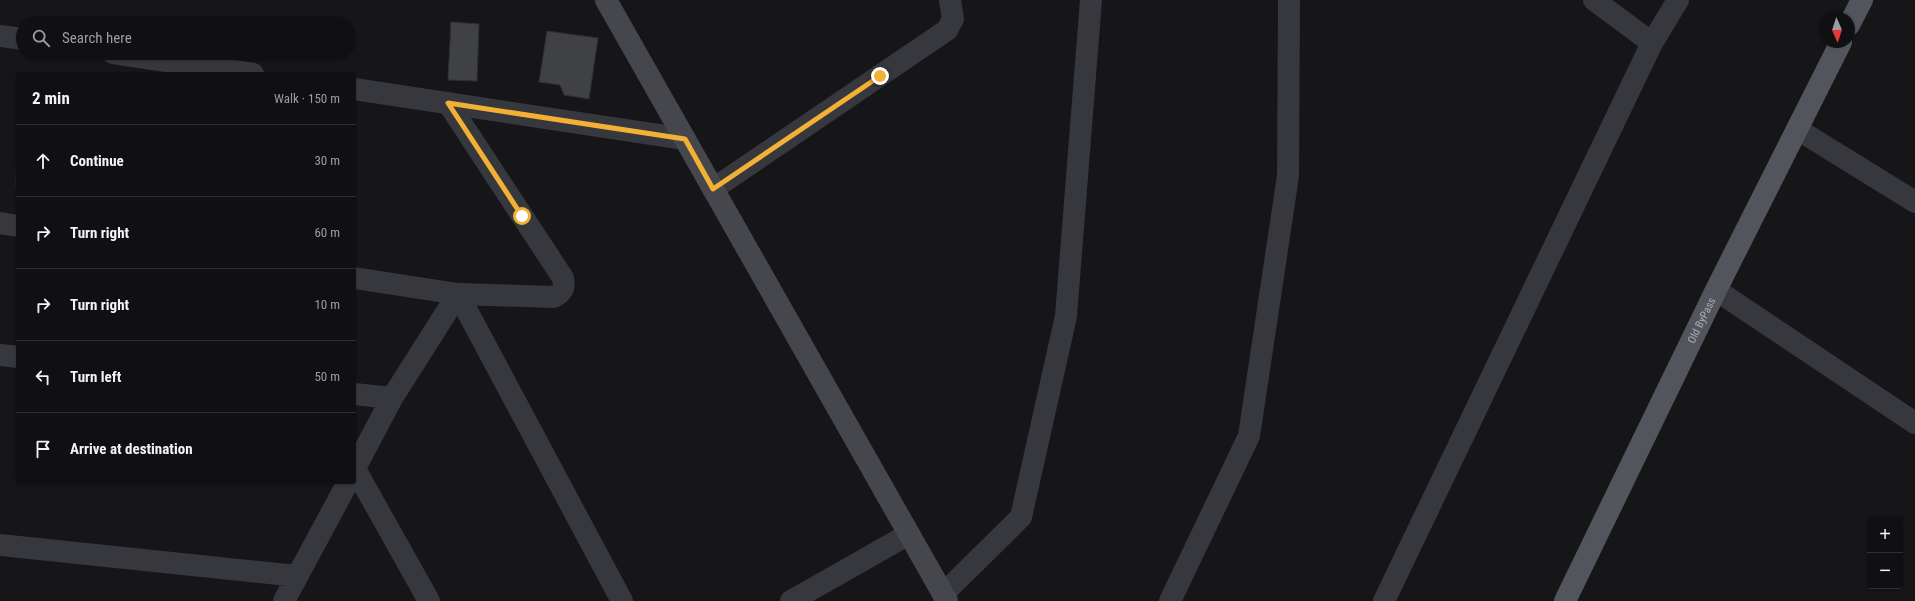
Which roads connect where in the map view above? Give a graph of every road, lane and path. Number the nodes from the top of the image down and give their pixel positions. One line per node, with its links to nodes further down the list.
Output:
1 (606, 0): 18 (main road)
2 (950, 0): 19 (street)
3 (1092, 0): 37 (street)
4 (1289, 0): 42 (street)
5 (1594, 0): 11 (street)
6 (1678, 0): 11 (street)
7 (1862, 0): 8 (main road)
8 (1855, 13)
9 (0, 36): 10 (street)
10 (16, 38)
11 (1652, 43): 43 (street)
12 (1837, 48): 17 (main road, Old ByPass)
13 (160, 60): 14 (street)
14 (240, 72)
15 (356, 89): 16 (street)
16 (448, 103): 18 (street); 25 (street)
17 (1796, 129): 20 (street); 24 (main road, Old ByPass)
18 (685, 139): 19 (main road)
19 (713, 189): 34 (main road)
20 (1915, 202)
21 (0, 223): 22 (street)
22 (16, 226)
23 (356, 278): 25 (street)
24 (1716, 290): 30 (street); 44 (main road, Old ByPass)
25 (458, 294): 29 (street); 40 (street)
26 (0, 355): 27 (street)
27 (16, 357)
28 (356, 394): 29 (street)
29 (392, 398): 31 (street)
30 (1915, 423)
31 (356, 465)
32 (356, 473): 39 (street)
33 (347, 484): 36 (street)
34 (909, 534): 37 (main road); 41 (street)
35 (0, 544): 36 (street)
36 (297, 576): 38 (street)
37 (945, 597)
38 (284, 601)
39 (429, 601)
40 (622, 601)
41 (791, 601)
42 (1170, 601)
43 (1384, 601)
44 (1565, 601)

